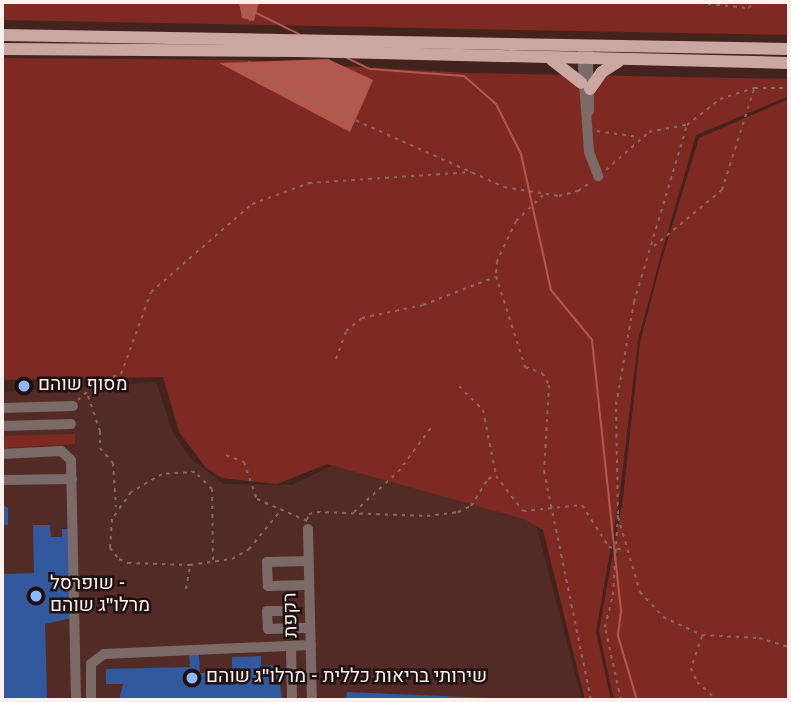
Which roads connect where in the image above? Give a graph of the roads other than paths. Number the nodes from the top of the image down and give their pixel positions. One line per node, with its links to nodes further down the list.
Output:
1 (2, 35): 2 (main road)
2 (586, 43): 4 (main road); 6 (street)
3 (2, 49): 5 (main road)
4 (789, 49)
5 (549, 58): 6 (main road); 9 (main road)
6 (585, 59): 7 (main road); 9 (street)
7 (622, 60): 8 (main road); 9 (main road)
8 (789, 63)
9 (586, 86): 10 (street)
10 (598, 176)
11 (53, 406): 12 (street); 13 (street); 14 (street)
12 (73, 406)
13 (7, 407): 16 (street)
14 (54, 424): 15 (street); 16 (street)
15 (72, 424)
16 (7, 426)
17 (2, 454): 18 (street)
18 (72, 479): 19 (street); 27 (street)
19 (2, 480)
20 (307, 525): 21 (street, רקפת)
21 (308, 561): 22 (street, רקפת); 22 (street)
22 (309, 585): 24 (street, רקפת)
23 (291, 628): 24 (street)
24 (310, 628): 25 (street, רקפת)
25 (310, 645): 26 (street); 30 (street, רקפת)
26 (291, 646): 28 (street); 29 (street)
27 (76, 700)
28 (91, 700)
29 (292, 700)
30 (312, 700)

